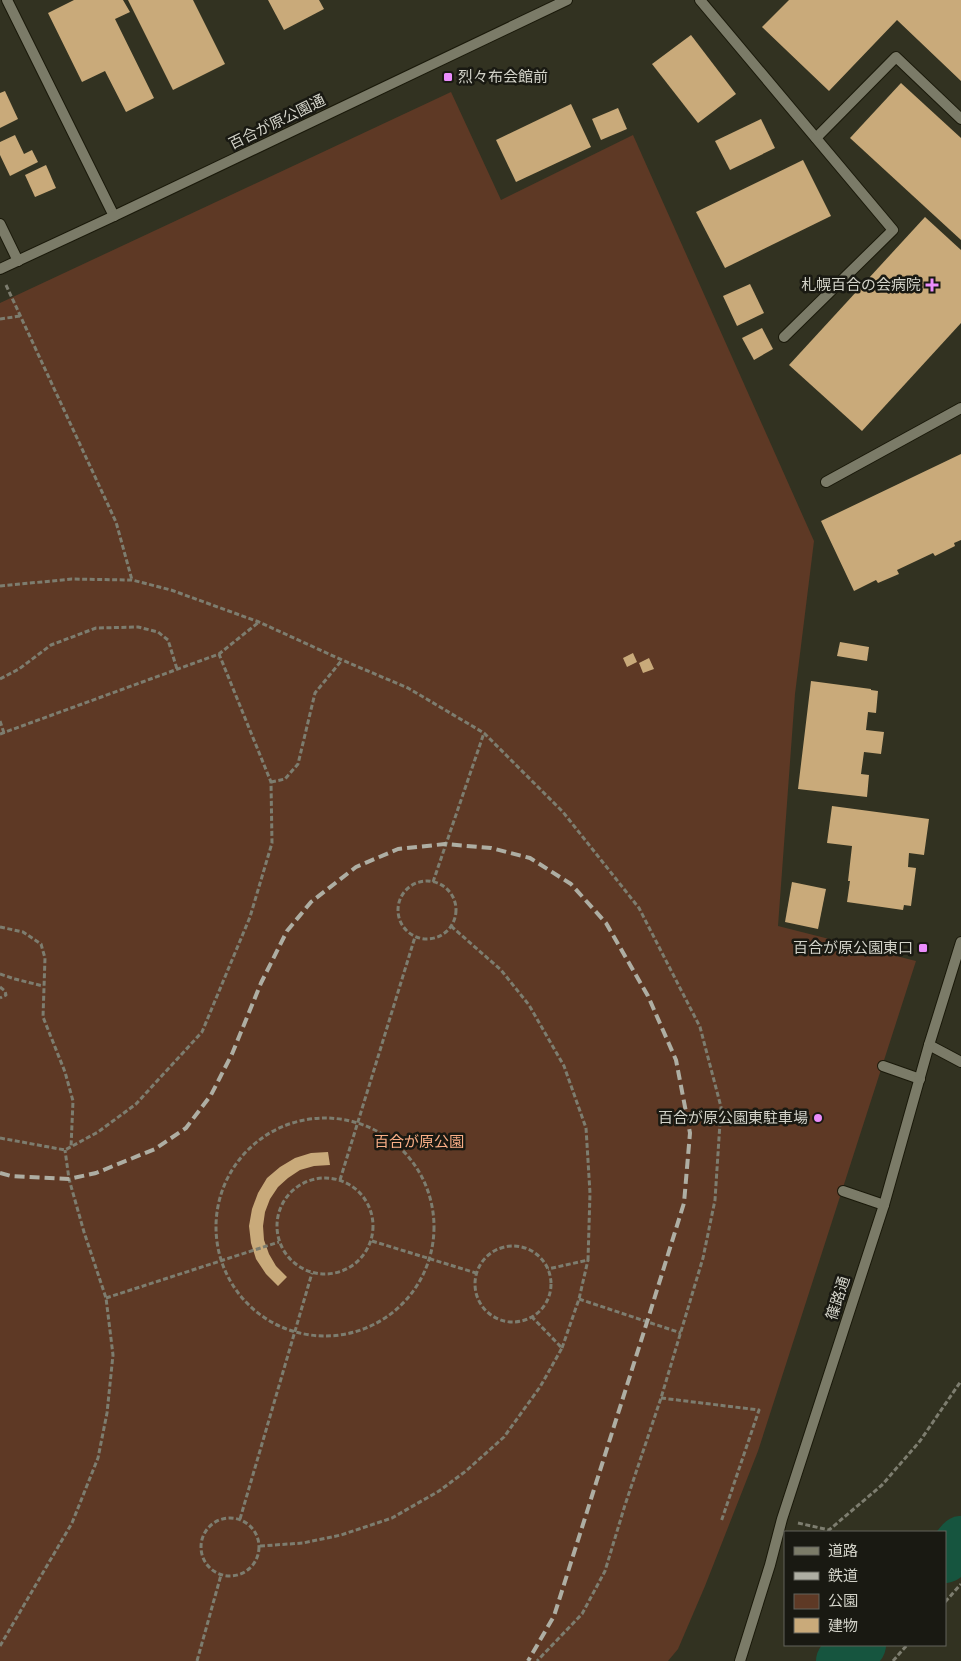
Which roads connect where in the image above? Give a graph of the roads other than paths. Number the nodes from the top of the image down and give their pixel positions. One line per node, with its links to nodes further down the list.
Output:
1 (7, 0): 6 (street)
2 (565, 0): 6 (street, 百合が原公園通)
3 (700, 0): 5 (street)
4 (961, 119): 5 (street)
5 (816, 138): 10 (street)
6 (114, 216): 8 (street, 百合が原公園通)
7 (0, 224): 8 (street)
8 (18, 260): 9 (street, 百合が原公園通)
9 (0, 269)
10 (784, 337)
11 (961, 408): 12 (street)
12 (826, 482)
13 (961, 942): 14 (street, 篠路通)
14 (929, 1044): 15 (street); 17 (street, 篠路通)
15 (961, 1062)
16 (883, 1066): 17 (street)
17 (920, 1079): 19 (street, 篠路通)
18 (843, 1191): 19 (street)
19 (884, 1205): 20 (street, 篠路通)
20 (740, 1661)

